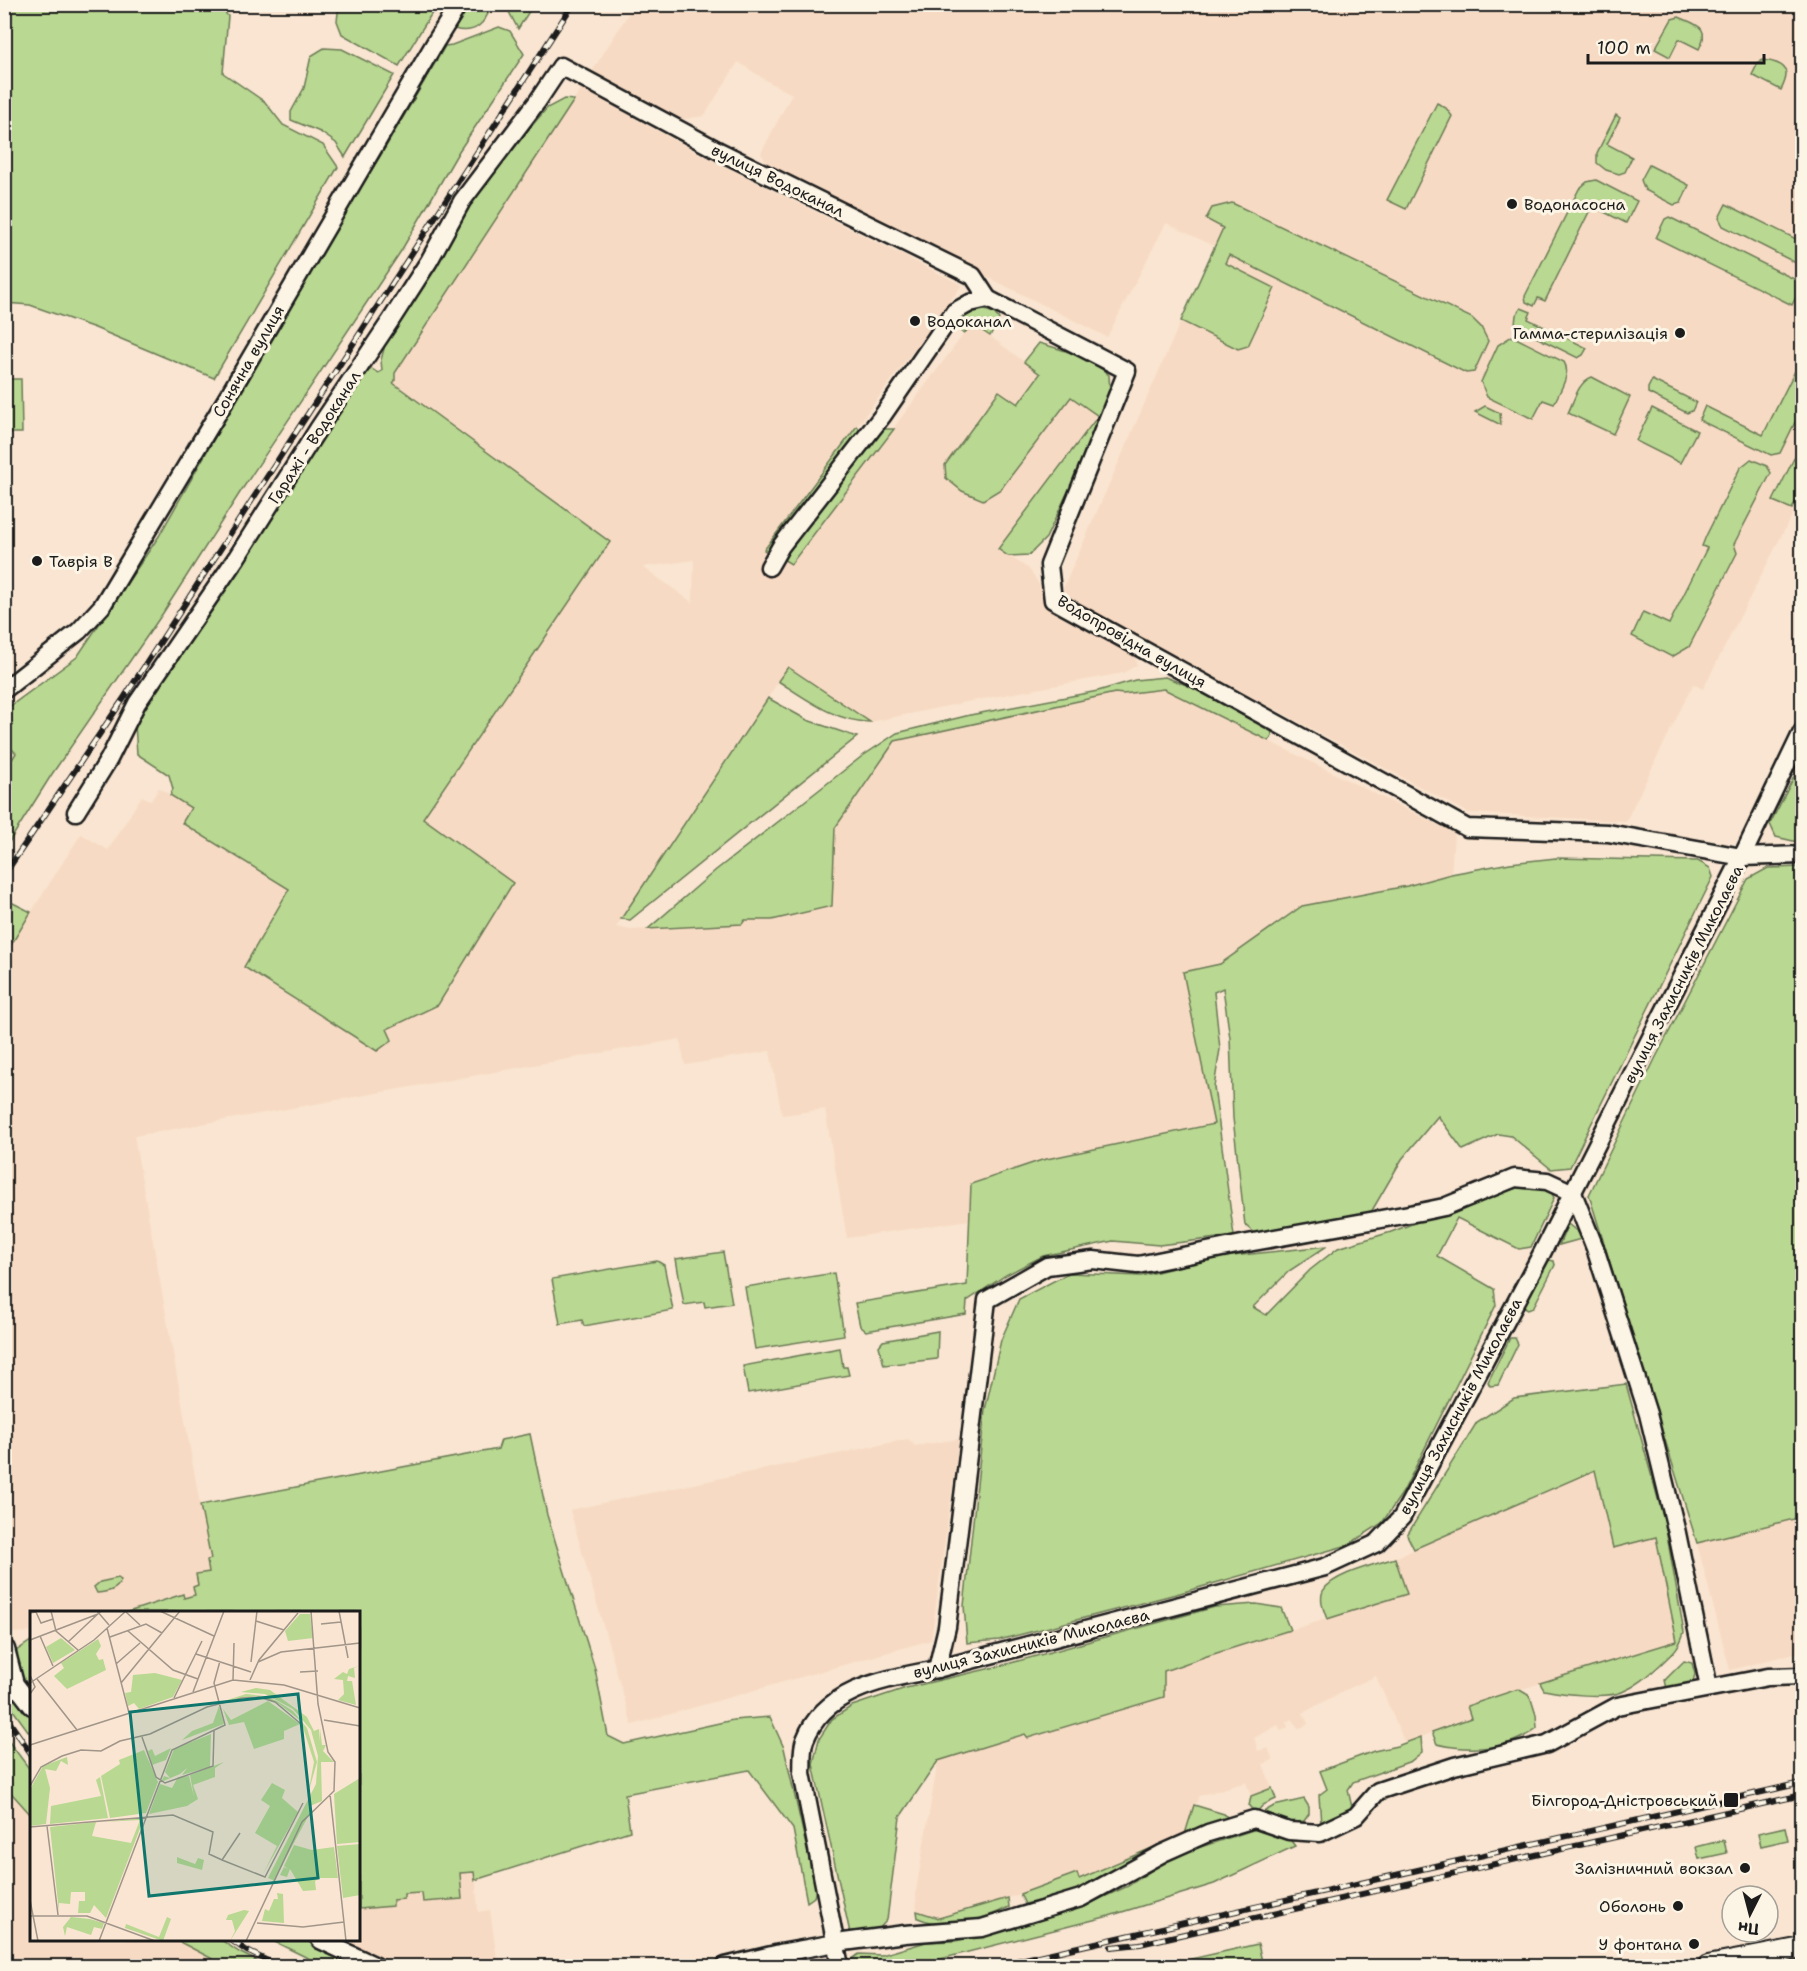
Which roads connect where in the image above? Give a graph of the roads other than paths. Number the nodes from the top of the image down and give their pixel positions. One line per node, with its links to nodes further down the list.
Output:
1 (459, 4): 5 (street, Сонячна вулиця)
2 (561, 66): 3 (street, вулиця Водоканал); 7 (street, Гаражі - Водоканал)
3 (988, 300): 4 (street); 9 (street, Водопровідна вулиця)
4 (769, 567)
5 (4, 690)
6 (1803, 732): 9 (street, вулиця Захисників Миколаєва)
7 (76, 812)
8 (1803, 855): 9 (street)
9 (1742, 857): 10 (street, вулиця Захисників Миколаєва)
10 (1573, 1193): 12 (street, вулиця Захисників Миколаєва); 12 (street); 14 (street)
11 (6, 1649): 15 (street)
12 (938, 1669): 17 (street, вулиця Захисників Миколаєва)
13 (1803, 1676): 14 (street)
14 (1709, 1688): 17 (street)
15 (30, 1703)
16 (322, 1941): 19 (street)
17 (836, 1943): 20 (street); 21 (street, вулиця Захисників Миколаєва)
18 (1803, 1948): 22 (main road)
19 (376, 1966)
20 (725, 1966)
21 (840, 1966)
22 (1708, 1966)

